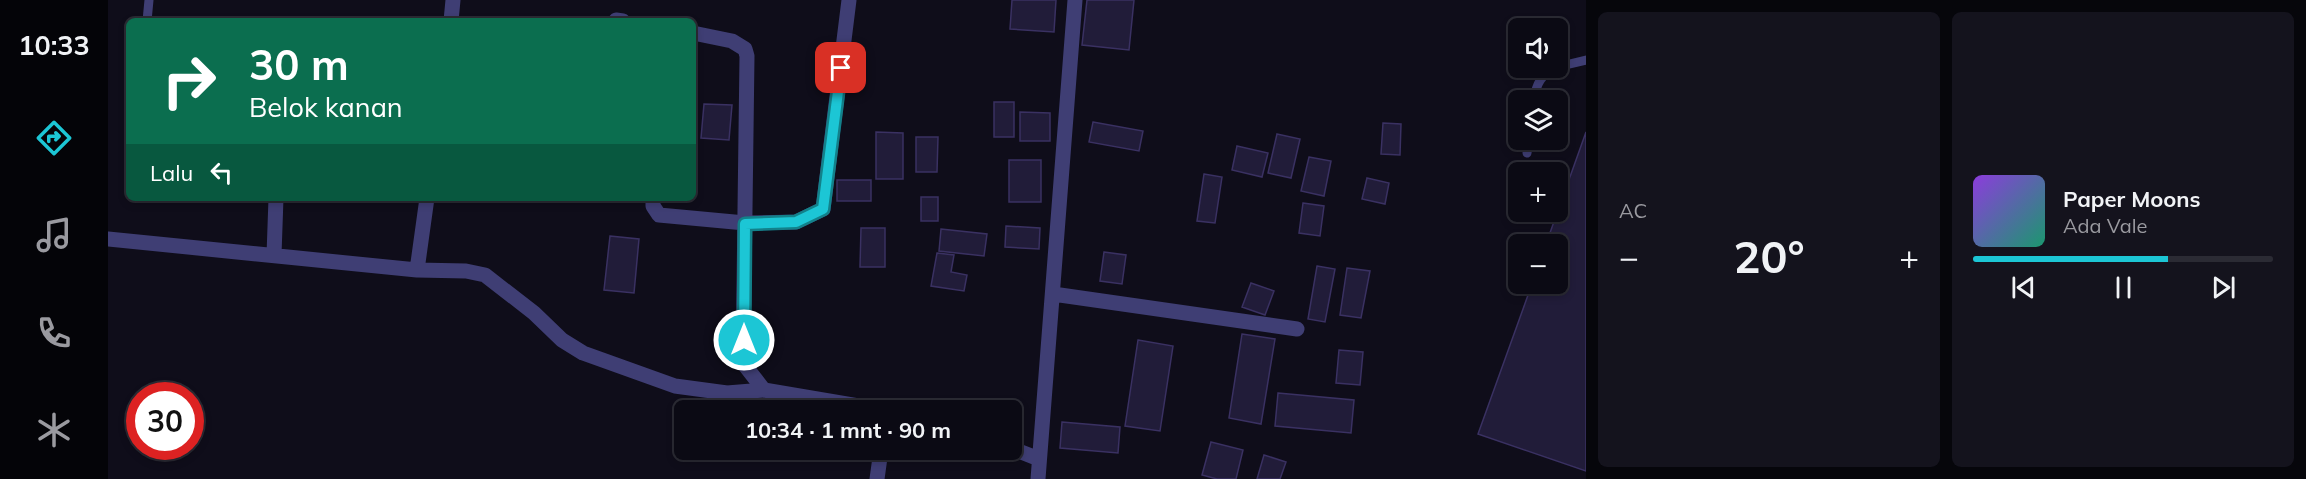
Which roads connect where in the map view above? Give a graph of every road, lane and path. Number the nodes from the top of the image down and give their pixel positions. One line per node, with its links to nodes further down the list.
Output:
1 (149, 0): 5 (lane)
2 (453, 0): 6 (street)
3 (849, 0): 15 (street)
4 (1075, 0): 19 (street)
5 (147, 18)
6 (451, 18)
7 (696, 34): 15 (street)
8 (1586, 60): 9 (lane)
9 (1568, 64)
10 (1527, 150): 11 (lane)
11 (1527, 153)
12 (276, 201): 17 (street)
13 (427, 201): 18 (street)
14 (653, 201): 15 (street)
15 (745, 224): 21 (street)
16 (108, 239): 17 (street)
17 (274, 255): 18 (street)
18 (417, 270): 21 (street)
19 (1053, 294): 20 (street); 24 (street)
20 (1297, 329)
21 (764, 390): 22 (street)
22 (823, 400)
23 (1022, 452): 24 (street)
24 (1039, 459): 27 (street)
25 (880, 460): 26 (street)
26 (877, 479)
27 (1038, 479)

